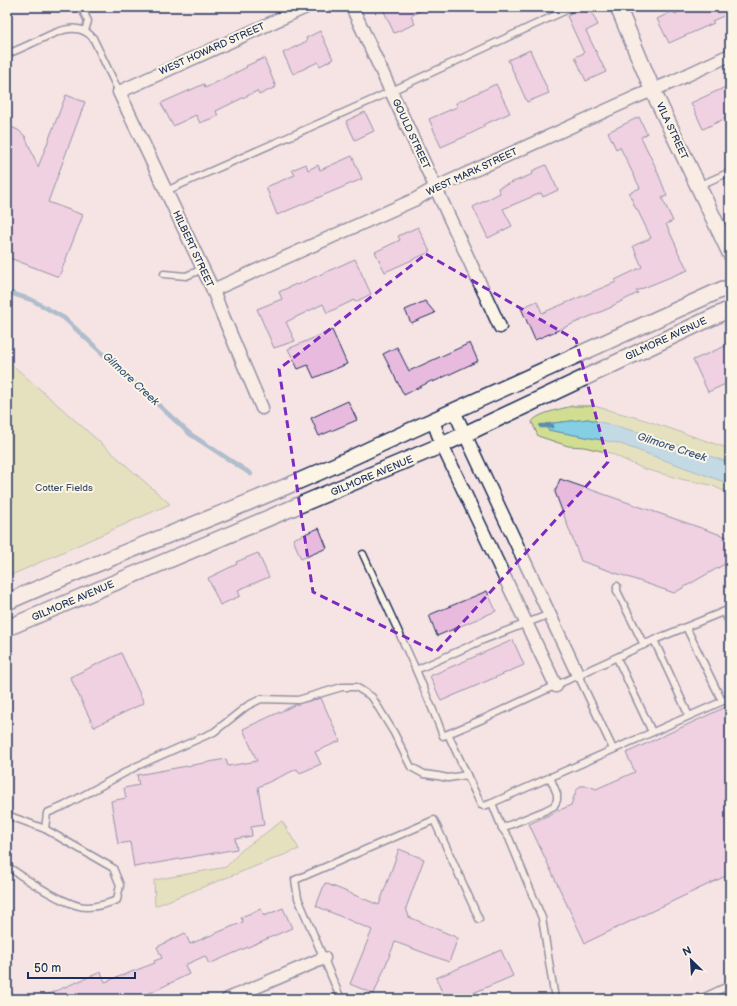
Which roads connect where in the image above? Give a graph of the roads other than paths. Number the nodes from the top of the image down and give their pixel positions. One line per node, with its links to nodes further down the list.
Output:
1 (81, 7): 6 (lane)
2 (306, 7): 11 (street, WEST HOWARD STREET)
3 (352, 7): 9 (street, GOULD STREET)
4 (574, 7): 9 (lane)
5 (618, 7): 10 (street, VILA STREET)
6 (85, 31): 7 (lane); 11 (lane)
7 (7, 54)
8 (730, 55): 10 (street, WEST MARK STREET)
9 (391, 91): 14 (street, GOULD STREET); 15 (lane)
10 (653, 91): 13 (street, VILA STREET); 14 (street, WEST MARK STREET)
11 (119, 92): 15 (street, HILBERT STREET)
12 (730, 172): 13 (lane)
13 (698, 186): 16 (street, VILA STREET)
14 (435, 188): 20 (street, WEST MARK STREET); 22 (street, GOULD STREET)
15 (166, 191): 17 (street, HILBERT STREET)
16 (730, 253)
17 (203, 270): 18 (lane); 20 (street, HILBERT STREET)
18 (164, 274)
19 (730, 289): 24 (street)
20 (213, 290): 23 (street, HILBERT STREET)
21 (730, 309): 26 (street, GILMORE AVENUE)
22 (500, 327)
23 (262, 408)
24 (454, 411): 25 (street); 26 (street)
25 (433, 421): 27 (street); 30 (street)
26 (464, 435): 27 (street, GILMORE AVENUE); 32 (street)
27 (442, 446): 33 (street); 36 (street, GILMORE AVENUE)
28 (363, 554): 40 (lane)
29 (617, 586): 38 (lane)
30 (7, 602)
31 (727, 611): 34 (lane); 35 (lane)
32 (550, 614): 33 (lane); 41 (street)
33 (527, 623): 40 (lane); 42 (street)
34 (730, 623)
35 (686, 627): 37 (lane); 44 (lane)
36 (7, 628)
37 (654, 640): 38 (lane); 45 (lane)
38 (644, 646): 39 (lane)
39 (617, 658): 41 (lane); 46 (lane)
40 (416, 670): 47 (lane)
41 (578, 675): 42 (lane); 48 (lane)
42 (556, 686): 47 (lane)
43 (730, 698): 44 (lane)
44 (722, 701): 45 (lane)
45 (689, 716): 46 (lane)
46 (652, 732): 48 (lane)
47 (448, 734): 49 (lane)
48 (613, 749): 50 (lane)
49 (467, 775): 51 (lane); 53 (lane)
50 (550, 777): 51 (lane); 54 (lane)
51 (492, 803): 54 (lane)
52 (7, 815): 53 (lane)
53 (45, 828): 55 (lane)
54 (502, 828): 61 (lane)
55 (7, 866)
56 (479, 919): 57 (lane)
57 (324, 958): 59 (street); 60 (lane)
58 (730, 985): 62 (lane)
59 (228, 999)
60 (341, 999)
61 (555, 999)
62 (700, 999)

